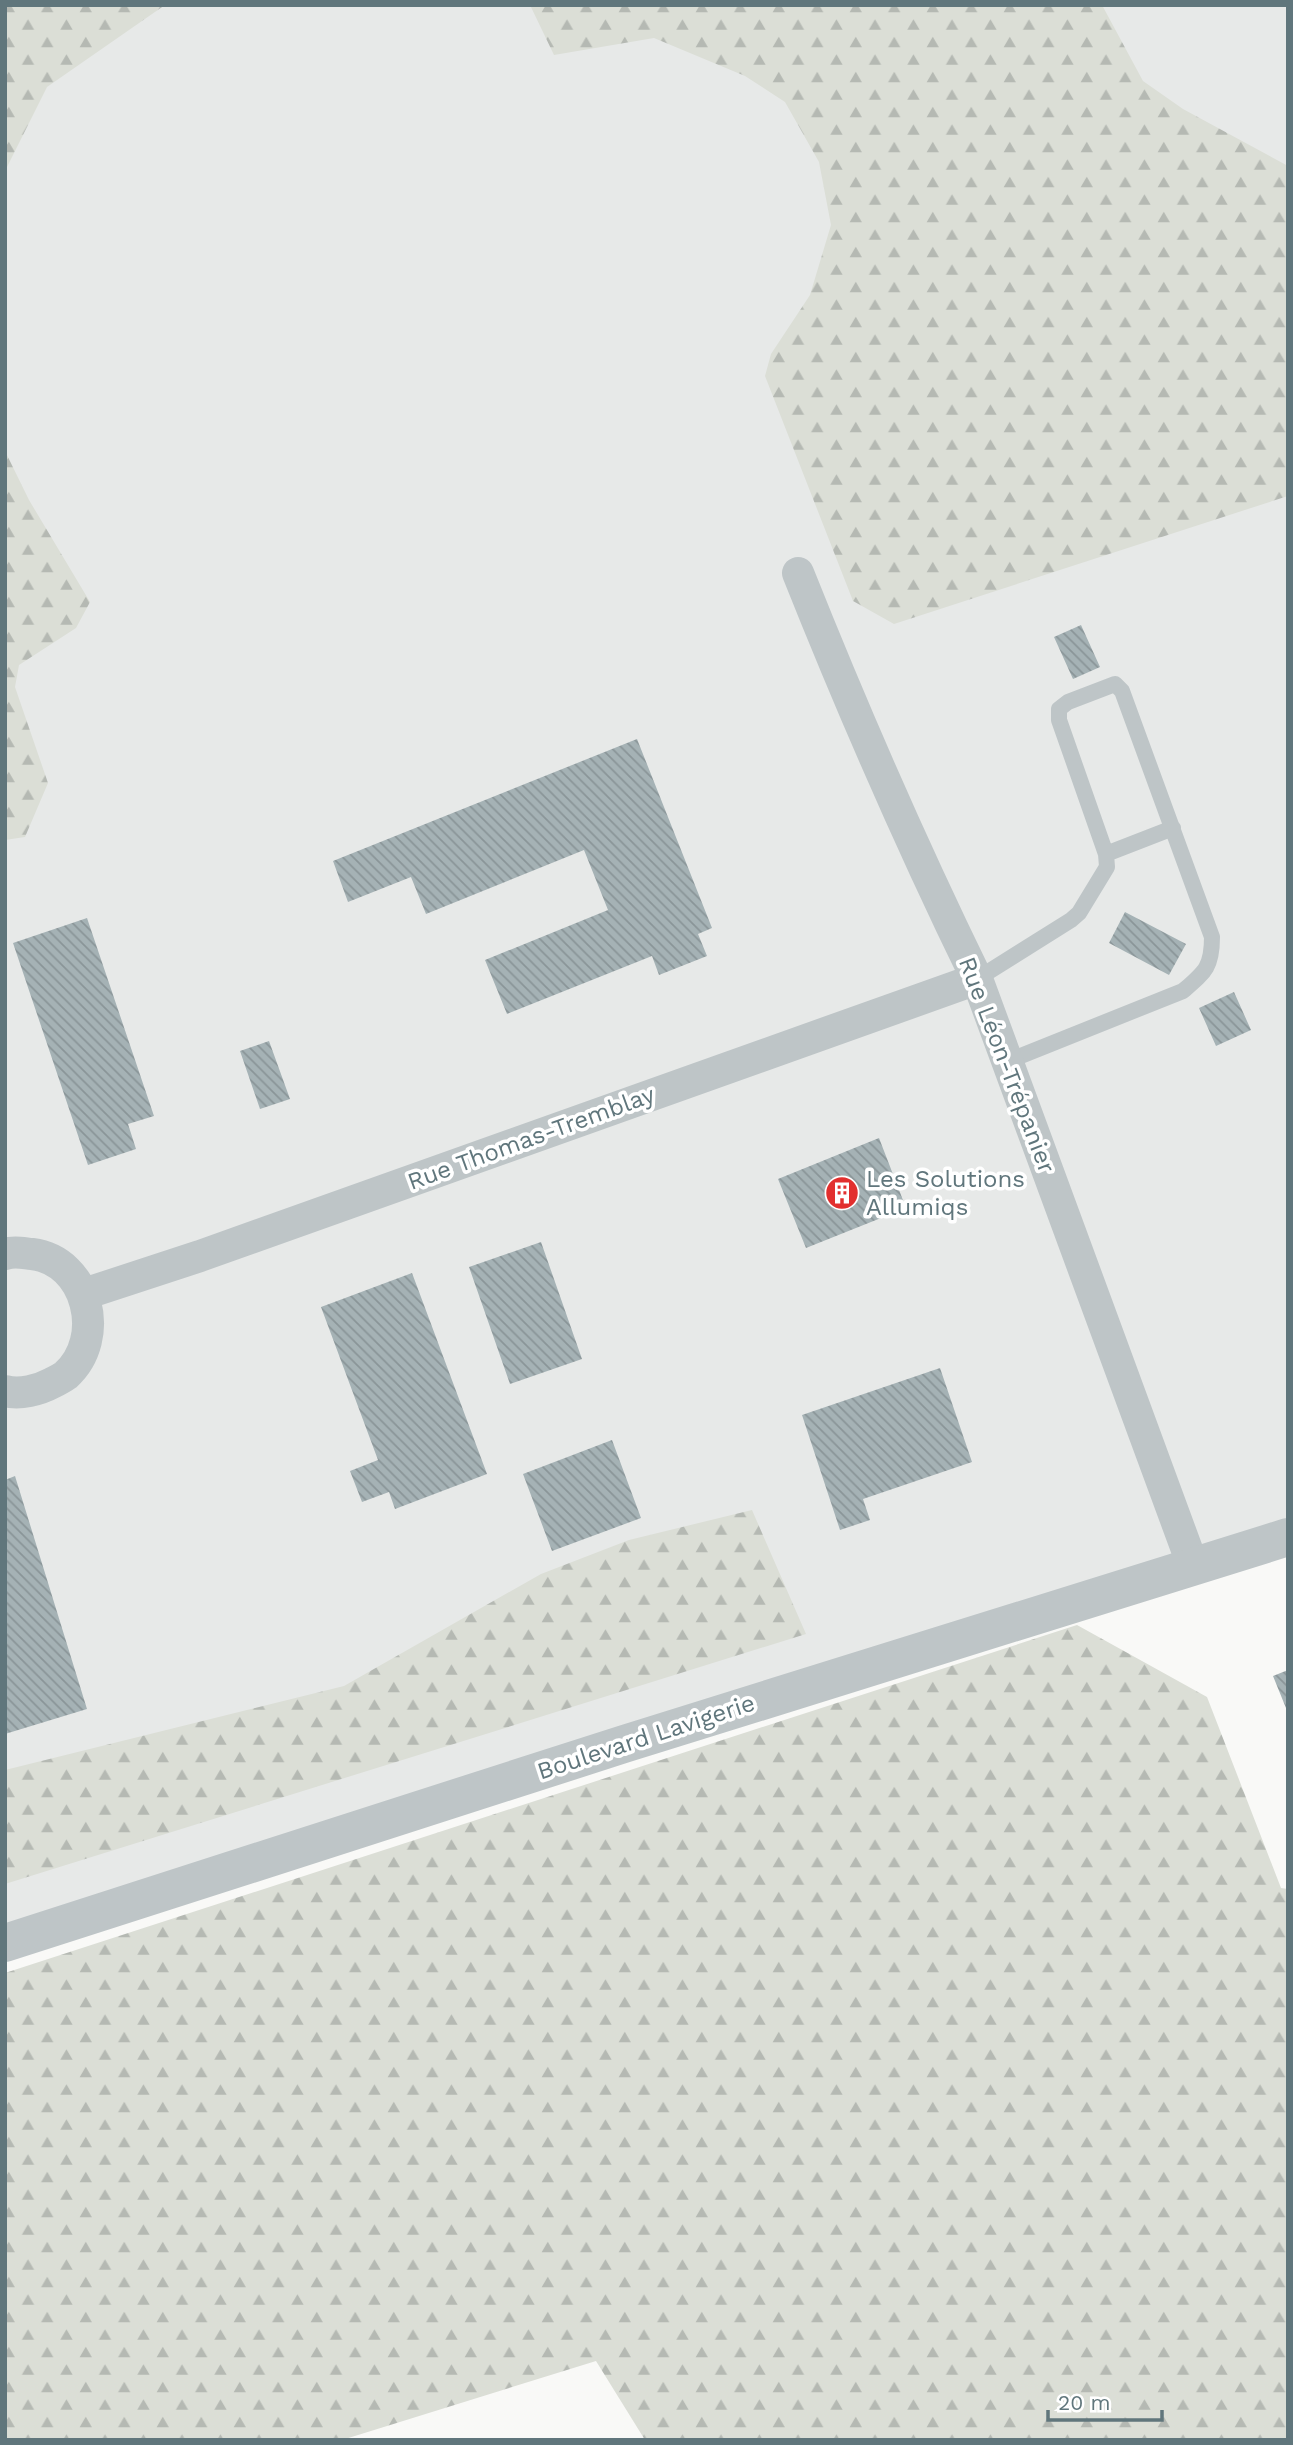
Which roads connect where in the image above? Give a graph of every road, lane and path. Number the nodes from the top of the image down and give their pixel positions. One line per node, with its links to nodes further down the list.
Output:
1 (798, 573): 4 (street, Rue Léon-Trépanier)
2 (1173, 828): 3 (lane); 3 (lane); 5 (lane)
3 (1107, 854): 4 (lane)
4 (977, 979): 5 (street, Rue Léon-Trépanier); 7 (street, Rue Thomas-Tremblay)
5 (1008, 1061): 10 (street, Rue Léon-Trépanier)
6 (5, 1254): 7 (street)
7 (84, 1294): 8 (street)
8 (5, 1391)
9 (1288, 1537): 10 (street, Boulevard Lavigerie)
10 (1193, 1566): 11 (street, Boulevard Lavigerie)
11 (5, 1943)

